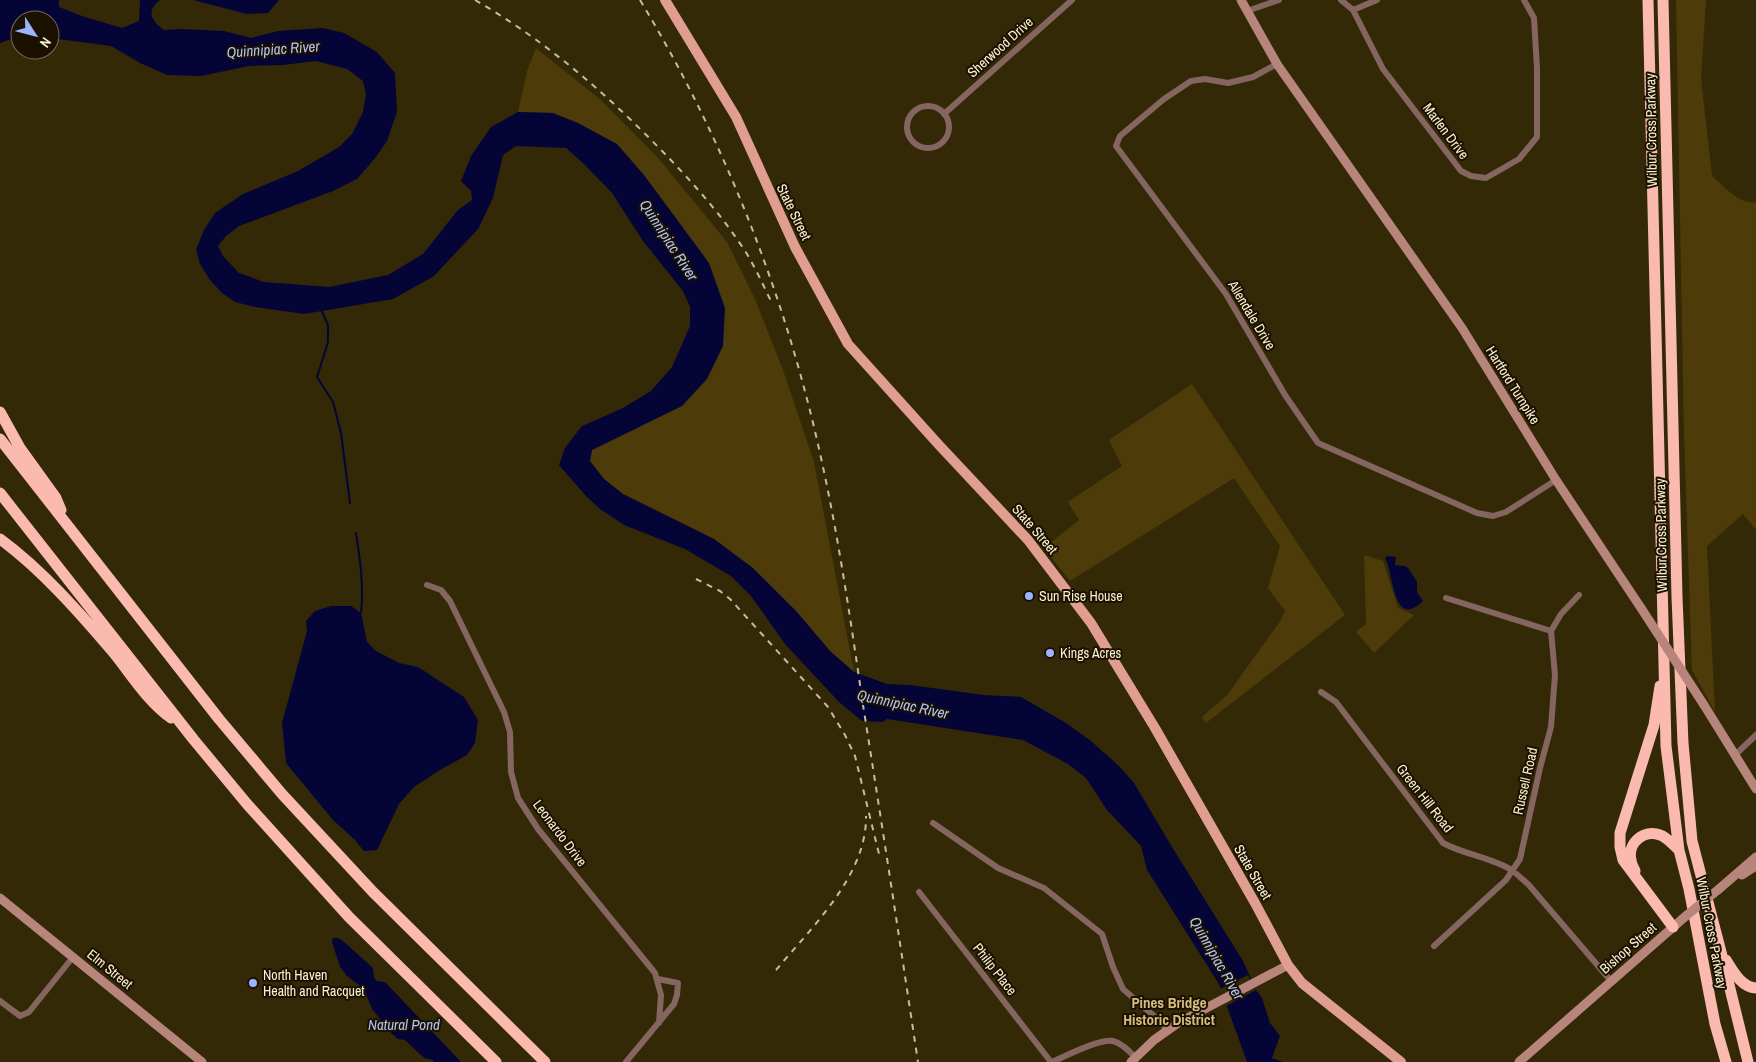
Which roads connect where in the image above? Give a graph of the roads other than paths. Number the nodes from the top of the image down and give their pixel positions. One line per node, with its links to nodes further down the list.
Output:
1 (665, 0): 43 (main road, State Street)
2 (1072, 0): 13 (street, Sherwood Drive)
3 (1241, 0): 11 (main road, Hartford Turnpike)
4 (1278, 0): 11 (street)
5 (1341, 0): 10 (street, Marlen Drive)
6 (1377, 0): 10 (street)
7 (1524, 0): 10 (street, Marlen Drive)
8 (1648, 0): 24 (highway, Wilbur Cross Parkway)
9 (1663, 0): 41 (highway, Wilbur Cross Parkway)
10 (1353, 10)
11 (1247, 11): 12 (main road, Hartford Turnpike)
12 (1277, 64): 16 (main road, Hartford Turnpike); 16 (street, Allendale Drive)
13 (944, 114): 13 (street)
14 (0, 412): 18 (highway)
15 (0, 439): 18 (highway)
16 (1556, 480): 28 (main road, Hartford Turnpike, bridge)
17 (0, 493): 26 (highway)
18 (66, 523): 53 (highway)
19 (0, 539): 26 (highway)
20 (426, 584): 44 (street, Leonardo Drive)
21 (1579, 595): 23 (street)
22 (1446, 598): 23 (street)
23 (1551, 631): 34 (street, Russell Road)
24 (1665, 659): 31 (highway, Wilbur Cross Parkway); 35 (highway)
25 (1321, 692): 34 (street, Green Hill Road)
26 (183, 727): 52 (highway)
27 (1756, 734): 28 (street)
28 (1735, 755): 29 (main road, Hartford Turnpike)
29 (1756, 789)
30 (933, 823): 49 (street)
31 (1679, 850): 35 (highway); 58 (highway, Wilbur Cross Parkway)
32 (1756, 857): 36 (main road, Bishop Street)
33 (1756, 866): 36 (main road)
34 (1512, 871): 40 (street, Russell Road); 45 (street, Green Hill Road)
35 (1640, 884): 39 (highway)
36 (1719, 889): 39 (main road, Bishop Street, bridge)
37 (919, 892): 55 (street, Philip Place)
38 (0, 898): 42 (main road, Elm Street)
39 (1677, 924): 45 (main road, Bishop Street)
40 (1434, 946)
41 (1721, 952): 46 (highway); 59 (highway, Wilbur Cross Parkway)
42 (73, 958): 47 (street); 51 (main road, Elm Street)
43 (1288, 965): 49 (main road); 56 (main road, State Street)
44 (658, 979): 48 (street, Leonardo Drive); 48 (street)
45 (1611, 981): 57 (main road, Bishop Street)
46 (1756, 988)
47 (0, 1001)
48 (658, 1023): 54 (street)
49 (1166, 1030): 50 (main road)
50 (1133, 1060): 55 (street)
51 (202, 1062)
52 (496, 1062)
53 (545, 1062)
54 (626, 1062)
55 (1052, 1062)
56 (1401, 1062)
57 (1519, 1062)
58 (1726, 1062)
59 (1748, 1062)

